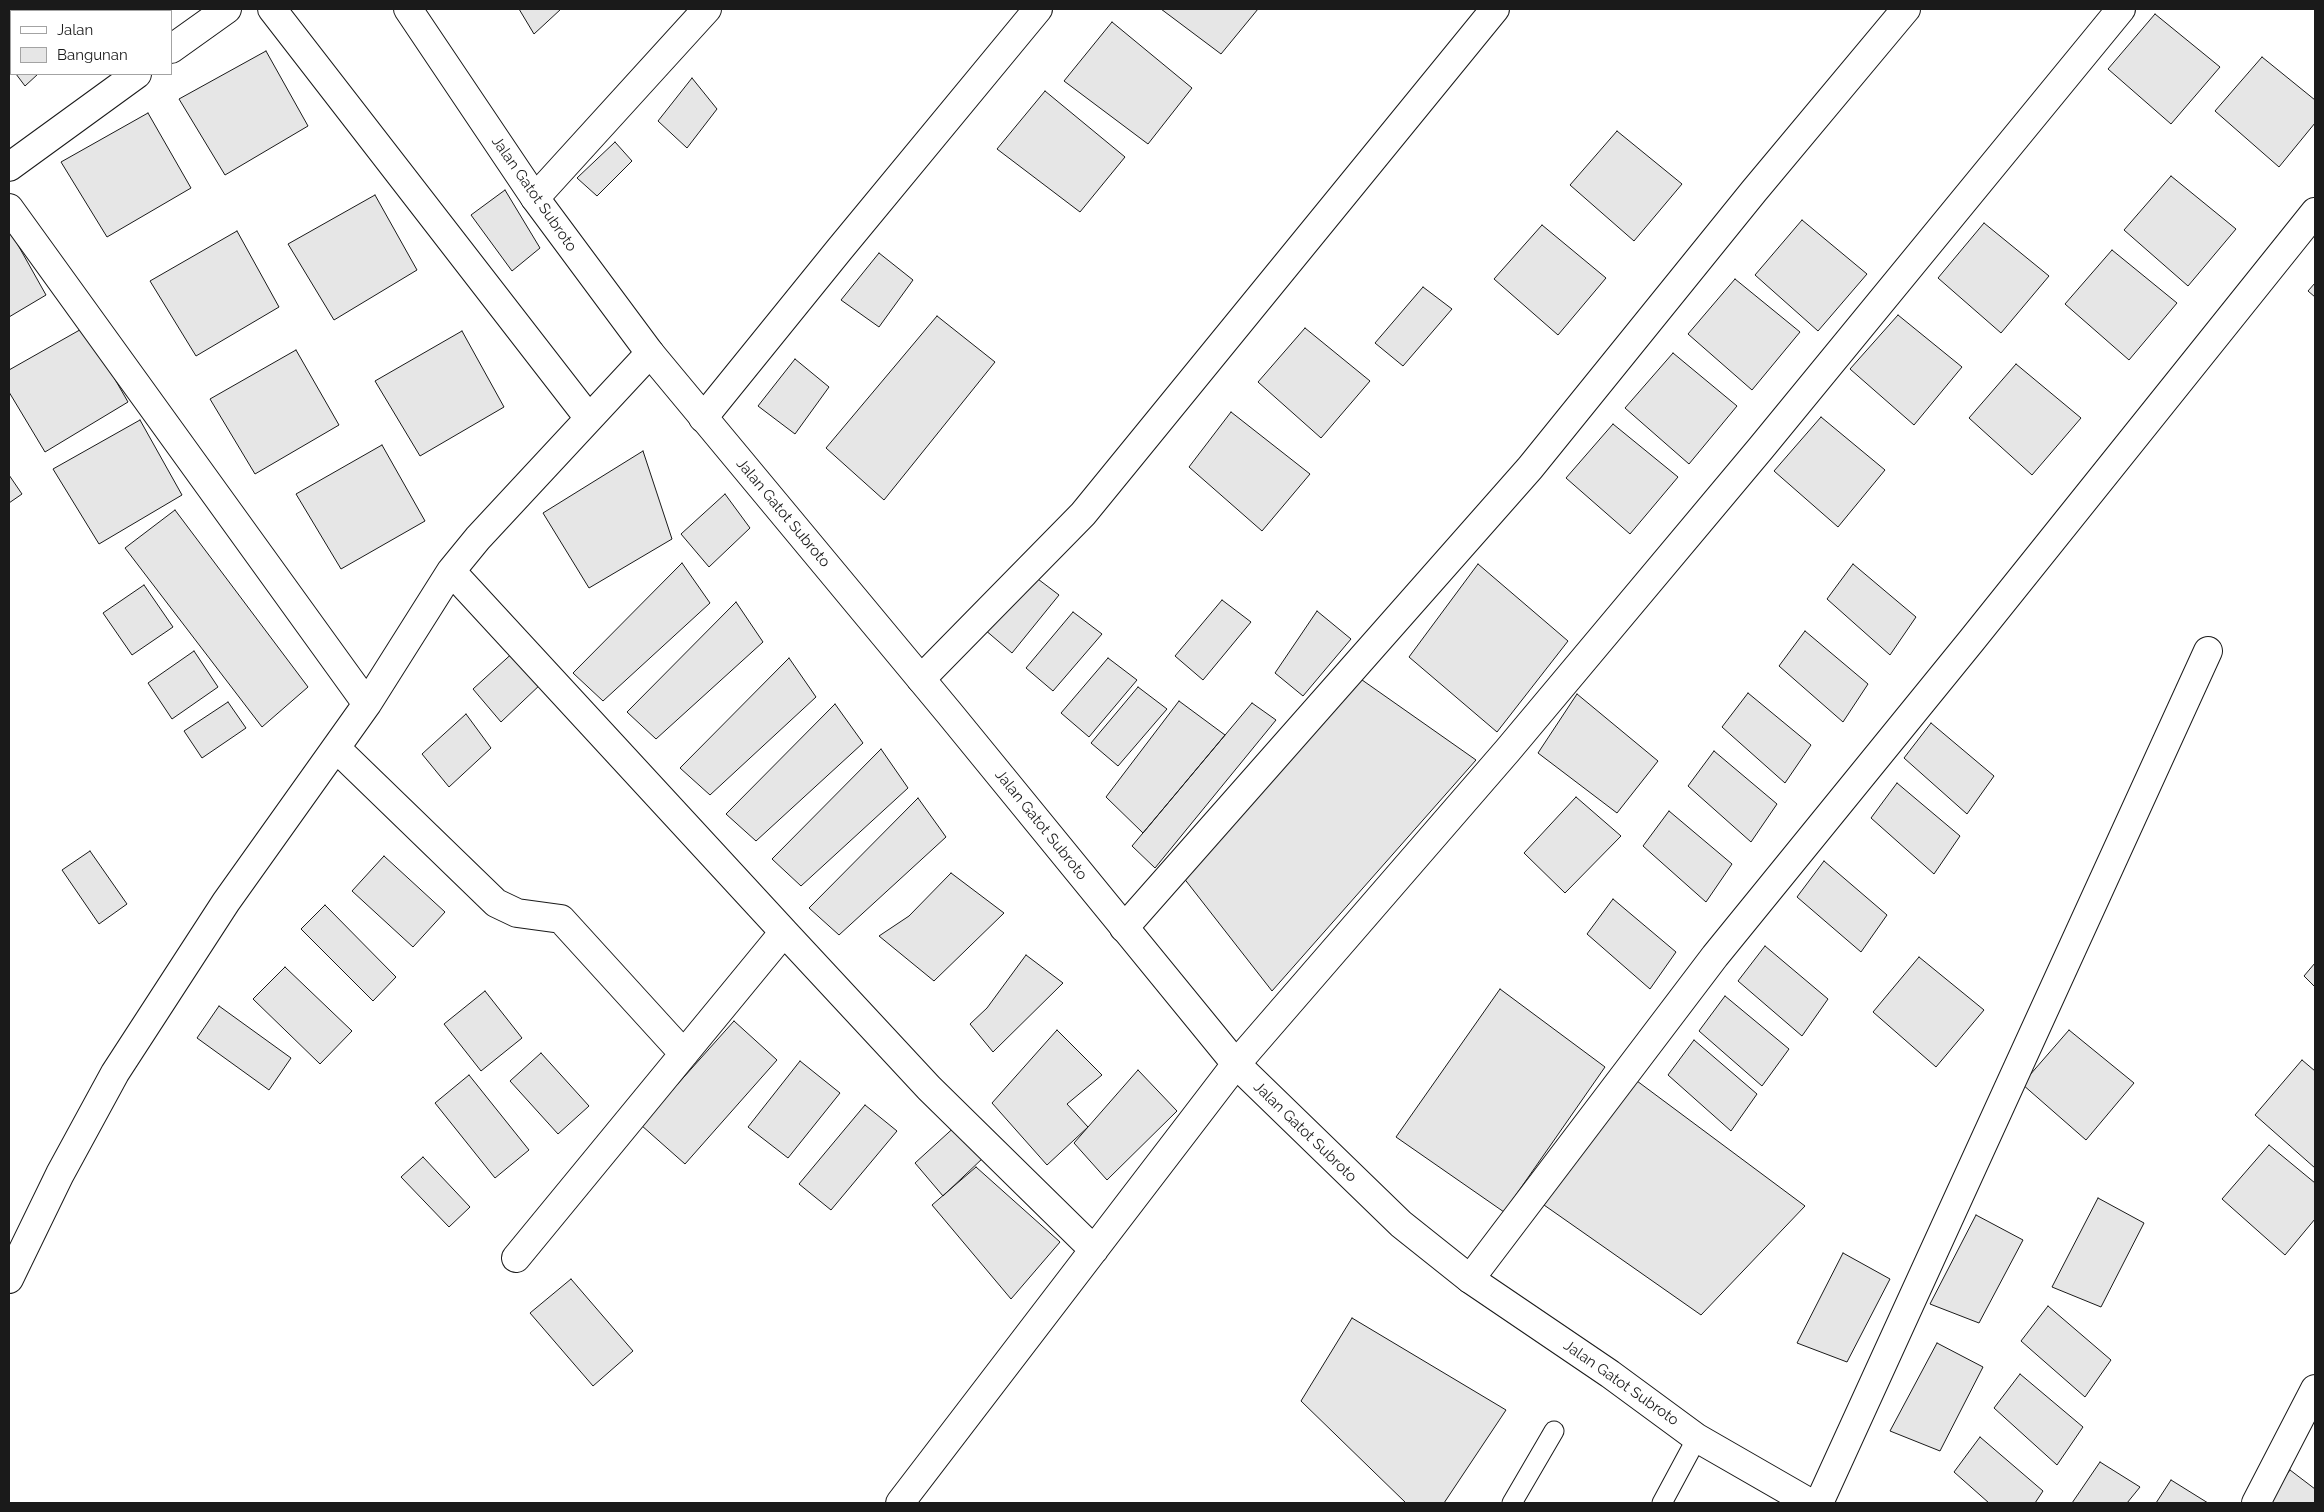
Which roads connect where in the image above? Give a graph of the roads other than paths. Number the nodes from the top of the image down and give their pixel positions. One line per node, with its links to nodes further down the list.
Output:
1 (227, 9): 9 (street)
2 (272, 9): 16 (street)
3 (408, 9): 12 (street, Jalan Gatot Subroto)
4 (707, 9): 12 (street)
5 (1038, 9): 17 (street)
6 (1495, 9): 20 (street)
7 (1906, 9): 23 (street)
8 (2121, 9): 26 (street)
9 (172, 48)
10 (136, 75): 11 (street)
11 (9, 167)
12 (535, 198): 15 (street, Jalan Gatot Subroto)
13 (9, 208): 21 (street)
14 (2315, 212): 30 (street)
15 (650, 353): 16 (street); 17 (street, Jalan Gatot Subroto)
16 (588, 417): 18 (street)
17 (703, 418): 20 (street, Jalan Gatot Subroto)
18 (451, 571): 21 (street); 24 (street)
19 (2208, 651): 38 (street)
20 (921, 679): 23 (street, Jalan Gatot Subroto)
21 (367, 704): 22 (street)
22 (337, 749): 25 (street); 29 (street)
23 (1124, 928): 26 (street, Jalan Gatot Subroto)
24 (784, 932): 25 (street); 27 (street)
25 (684, 1054): 28 (street)
26 (1236, 1064): 27 (street); 30 (street, Jalan Gatot Subroto)
27 (1094, 1250): 34 (street)
28 (516, 1258)
29 (9, 1279)
30 (1470, 1280): 33 (street, Jalan Gatot Subroto)
31 (2315, 1389): 39 (street)
32 (1554, 1431): 35 (lane)
33 (1697, 1438): 36 (lane); 37 (street, Jalan Gatot Subroto)
34 (900, 1503)
35 (1512, 1503)
36 (1662, 1503)
37 (1810, 1503)
38 (1819, 1503)
39 (2256, 1503)

